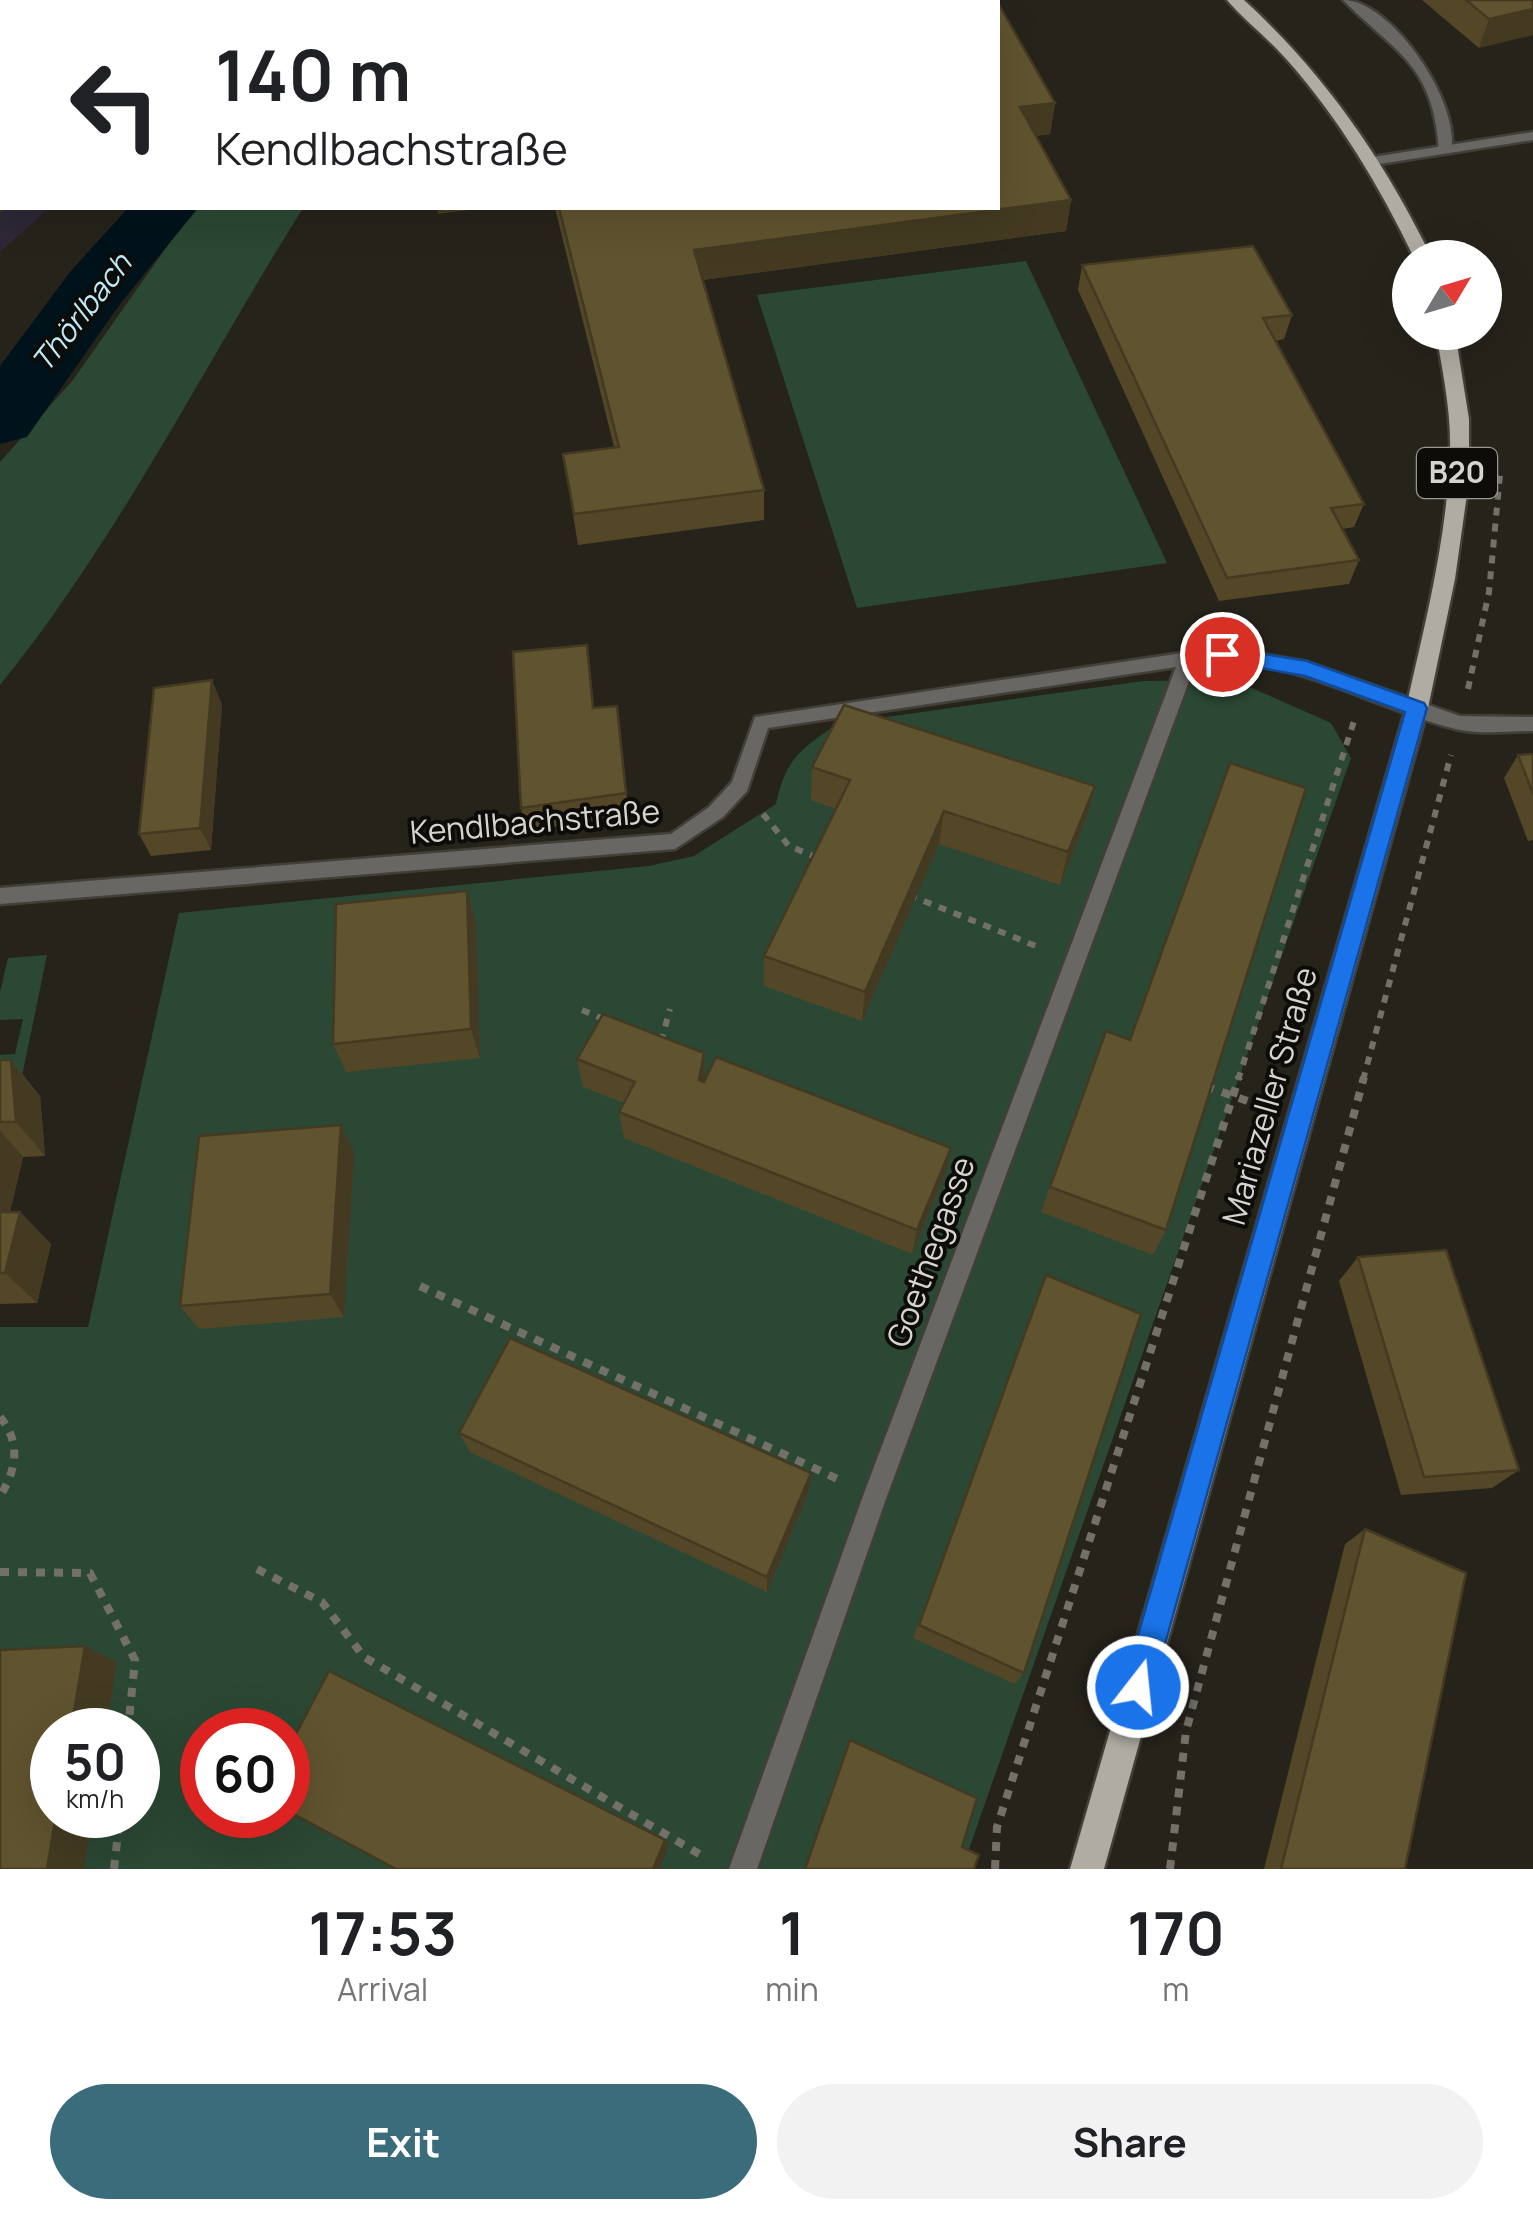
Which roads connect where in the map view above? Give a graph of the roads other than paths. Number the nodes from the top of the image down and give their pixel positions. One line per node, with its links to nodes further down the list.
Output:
1 (1235, 0): 5 (main road)
2 (1349, 0): 4 (street)
3 (1533, 136): 4 (street)
4 (1446, 150): 5 (street)
5 (1373, 161): 6 (main road)
6 (1414, 240)
7 (1448, 350): 9 (main road, Mariazeller Straße / B20)
8 (1187, 661): 9 (street, Kendlbachstraße); 11 (street, Kendlbachstraße); 12 (street, Goethegasse)
9 (1417, 708): 10 (street, Kendlbachstraße); 13 (main road, Mariazeller Straße / B20)
10 (1533, 724)
11 (0, 896)
12 (744, 1869)
13 (1087, 1869)

